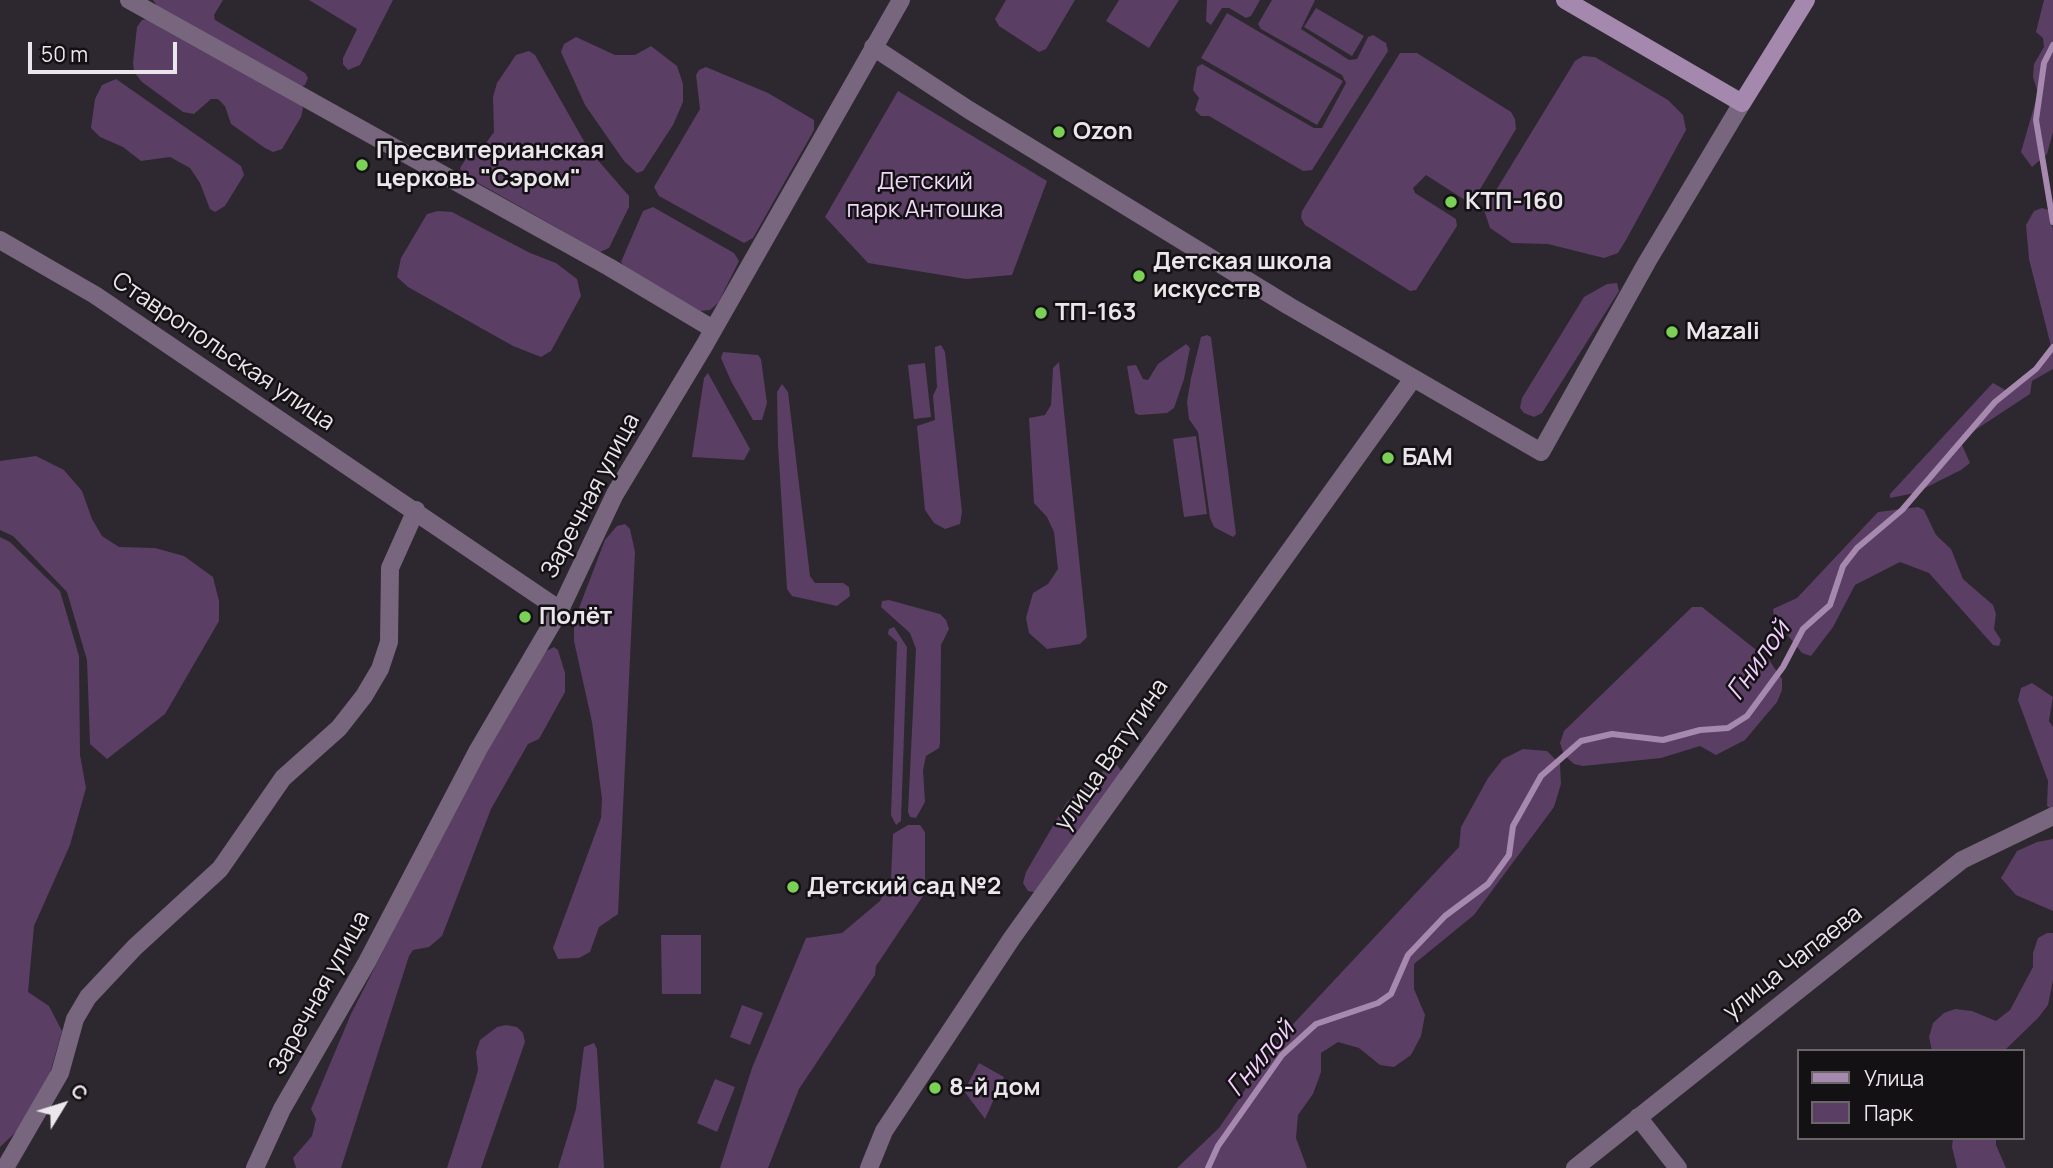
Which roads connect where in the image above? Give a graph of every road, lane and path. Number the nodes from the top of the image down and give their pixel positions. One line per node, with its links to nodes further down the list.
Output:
1 (129, 0): 8 (street)
2 (901, 0): 5 (street, Заречная улица)
3 (1565, 0): 6 (main road)
4 (1806, 0): 6 (main road)
5 (873, 47): 8 (street, Заречная улица); 9 (street)
6 (1742, 103): 9 (street)
7 (0, 240): 10 (street, Ставропольская улица)
8 (713, 329): 11 (street, Заречная улица)
9 (1412, 380): 16 (street, улица Ватутина)
10 (416, 510): 11 (street, Ставропольская улица); 14 (street)
11 (560, 610): 15 (street, Заречная улица)
12 (2053, 816): 13 (street, улица Чапаева)
13 (1638, 1117): 17 (street, улица Чапаева); 18 (street)
14 (5, 1168)
15 (255, 1168)
16 (869, 1168)
17 (1575, 1168)
18 (1678, 1168)

